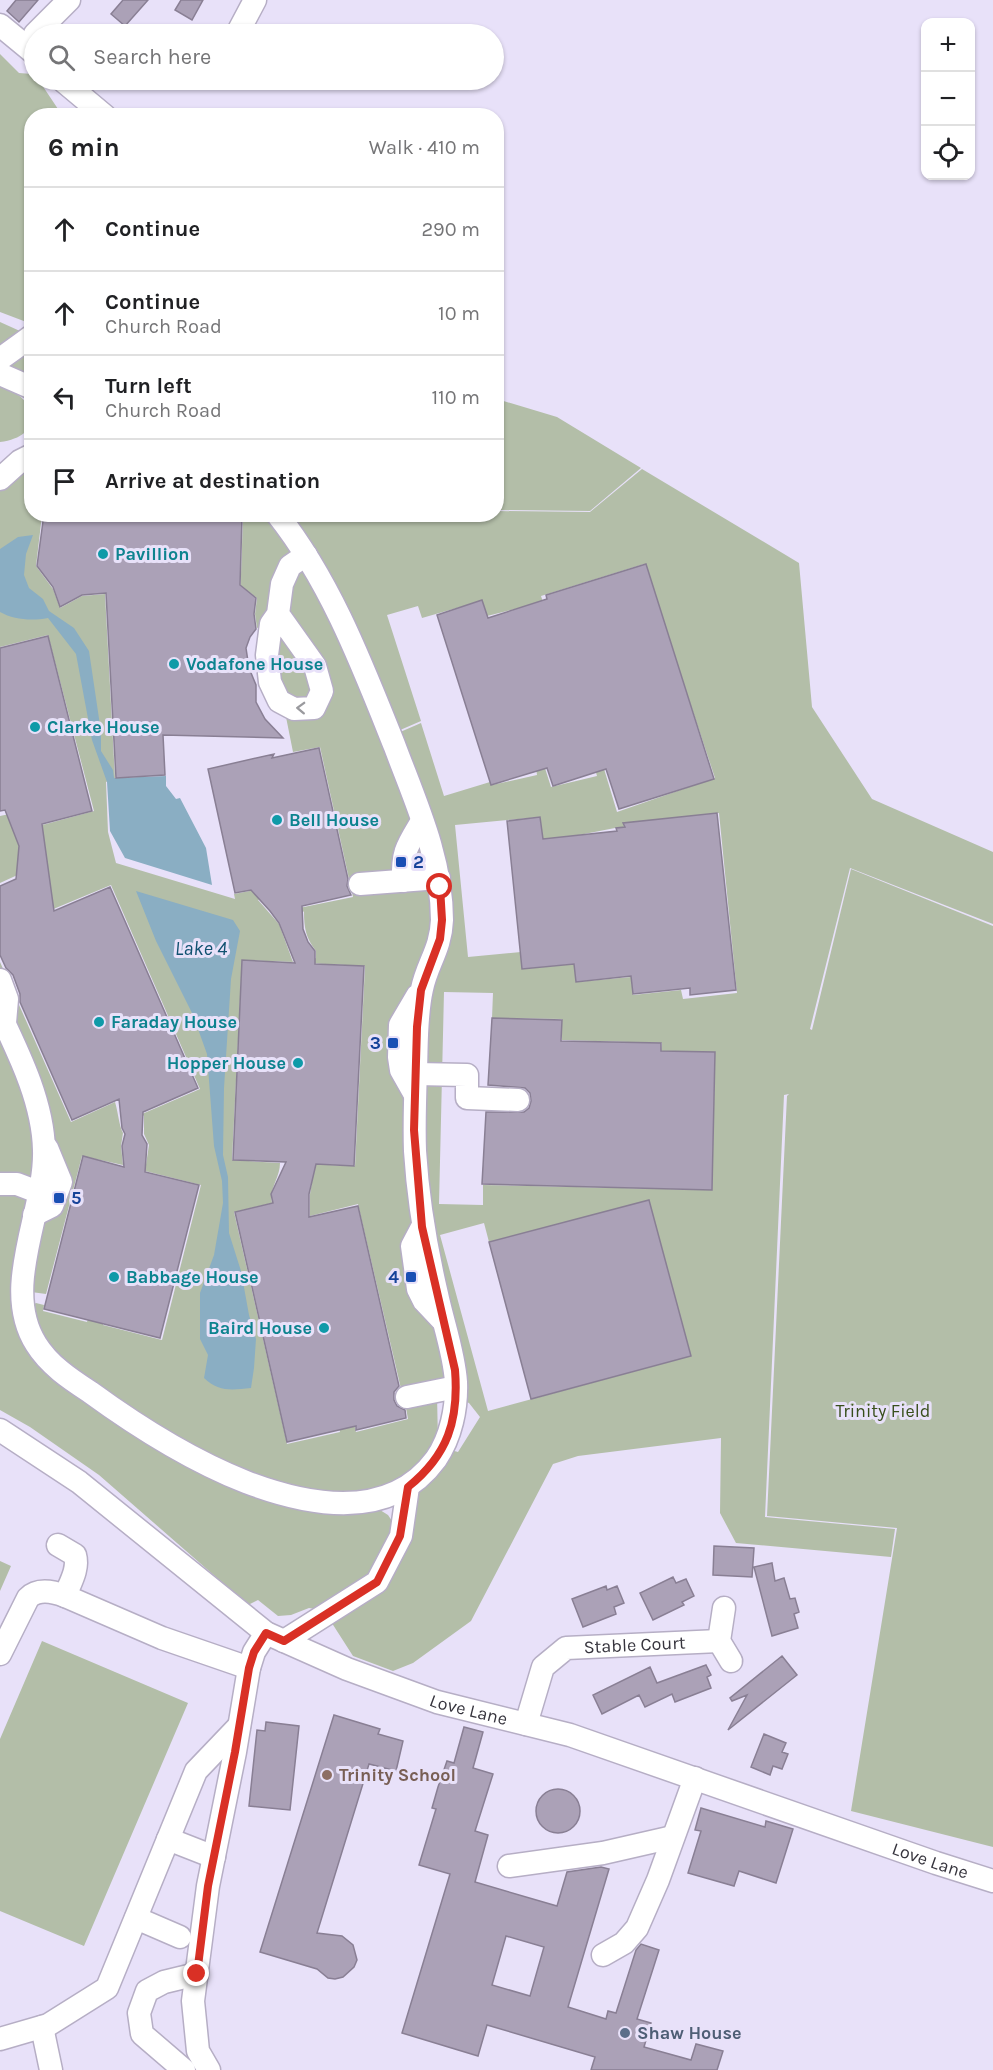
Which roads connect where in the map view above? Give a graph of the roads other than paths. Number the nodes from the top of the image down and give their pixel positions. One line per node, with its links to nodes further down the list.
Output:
1 (69, 0): 3 (street)
2 (255, 0): 4 (street)
3 (48, 24)
4 (242, 24)
5 (0, 25): 6 (street)
6 (24, 38)
7 (74, 90): 8 (street)
8 (95, 108)
9 (24, 342): 10 (street)
10 (0, 359)
11 (0, 374): 12 (street)
12 (24, 384)
13 (17, 459): 14 (street)
14 (0, 479)
15 (283, 522): 16 (street)
16 (306, 555): 17 (street); 18 (street)
17 (278, 614)
18 (422, 821): 19 (street); 21 (street)
19 (403, 881): 20 (street); 21 (street)
20 (360, 884)
21 (444, 884): 24 (street)
22 (0, 980): 23 (street)
23 (2, 1019): 26 (street)
24 (415, 1084): 25 (street); 30 (street)
25 (518, 1100)
26 (44, 1142): 28 (street); 29 (street)
27 (0, 1184): 28 (street)
28 (38, 1192): 29 (street)
29 (34, 1215): 33 (street)
30 (456, 1387): 31 (street); 33 (street)
31 (407, 1397)
32 (0, 1430): 37 (street, Love Lane)
33 (408, 1487): 37 (street)
34 (58, 1545): 35 (street)
35 (65, 1596): 39 (street); 41 (street)
36 (724, 1608): 38 (street)
37 (275, 1637): 41 (street); 42 (street, Love Lane)
38 (719, 1641): 40 (street); 42 (street, Stable Court)
39 (0, 1654)
40 (731, 1662)
41 (249, 1668): 43 (street)
42 (526, 1724): 44 (street, Love Lane)
43 (239, 1726): 46 (street); 47 (street)
44 (695, 1778): 45 (street); 49 (street, Love Lane)
45 (674, 1837): 48 (street); 52 (street)
46 (168, 1839): 47 (street); 50 (street)
47 (214, 1857): 53 (street)
48 (509, 1866)
49 (993, 1881)
50 (136, 1918): 51 (street); 54 (street)
51 (180, 1937)
52 (603, 1955)
53 (197, 1974): 57 (street); 58 (street)
54 (42, 2027): 55 (street); 56 (street)
55 (0, 2039)
56 (51, 2070)
57 (184, 2070)
58 (209, 2070)

